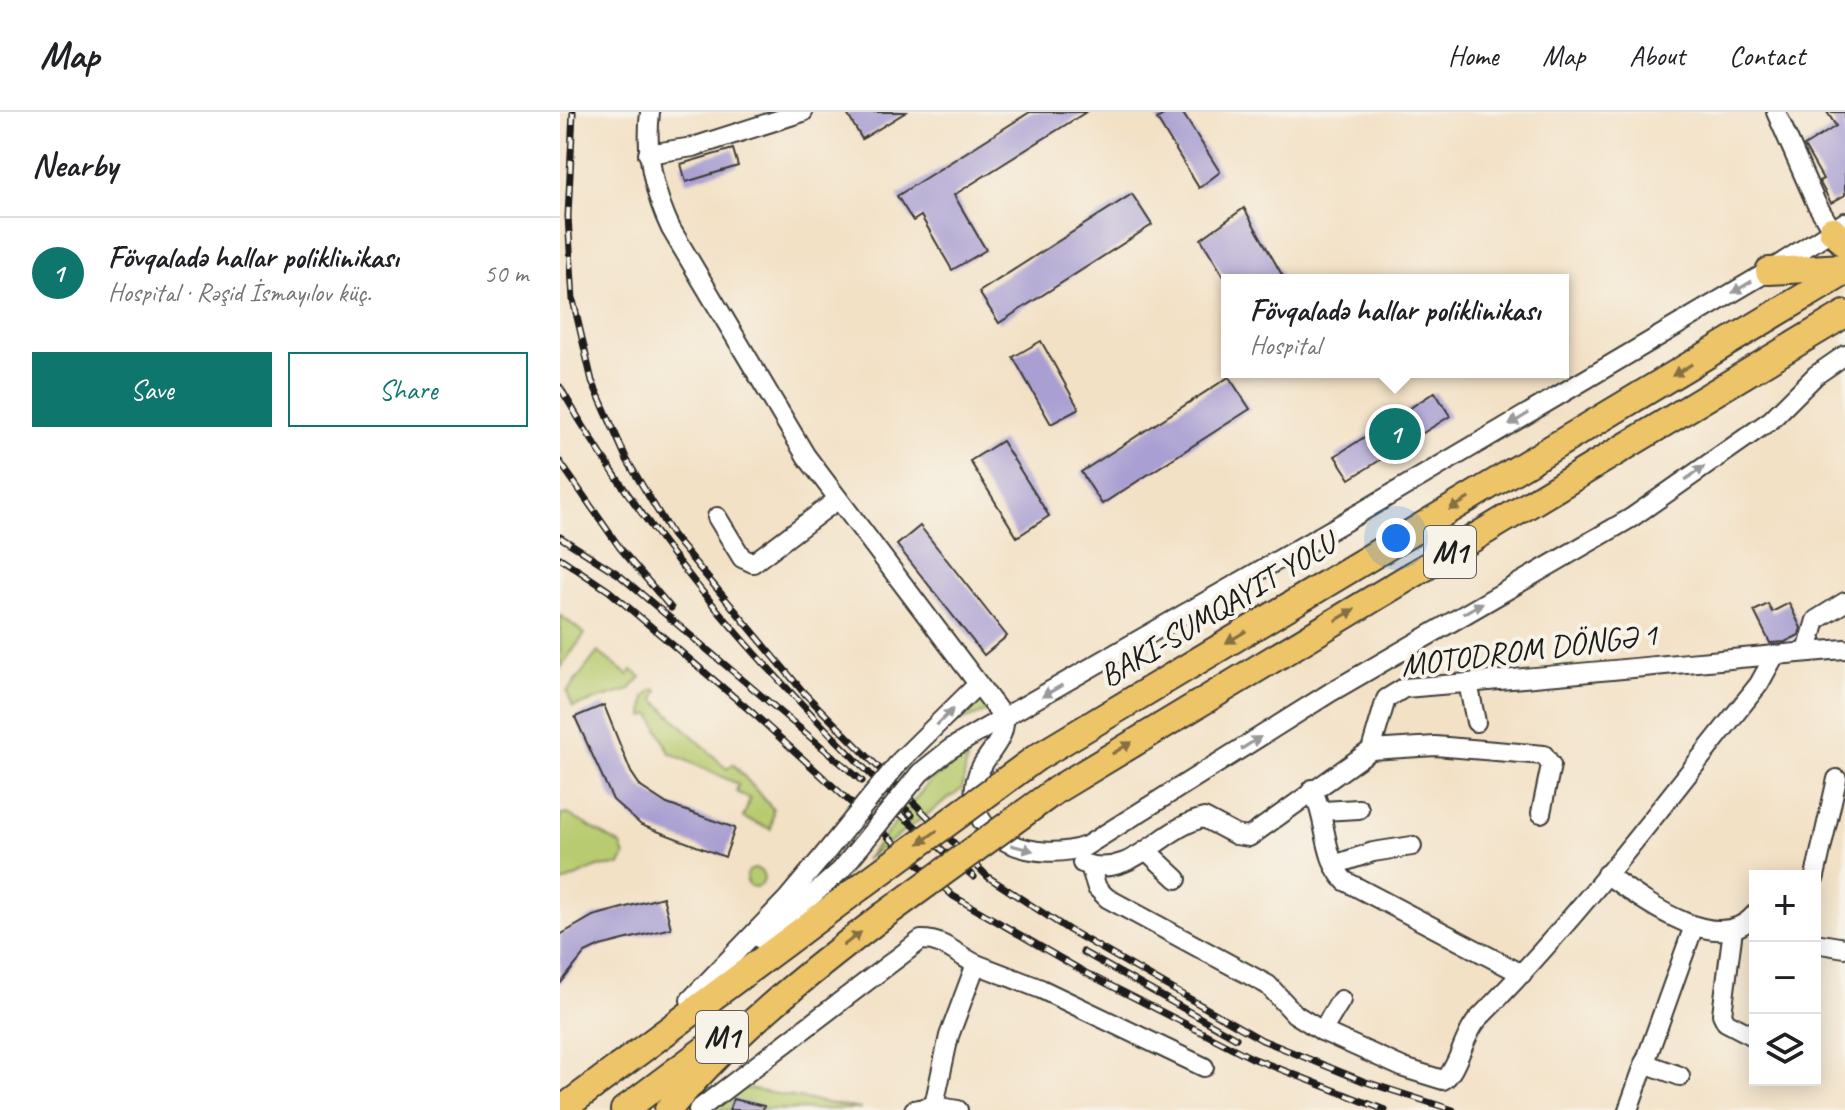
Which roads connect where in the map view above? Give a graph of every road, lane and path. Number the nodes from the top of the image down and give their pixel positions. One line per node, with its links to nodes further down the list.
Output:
1 (650, 112): 4 (street)
2 (803, 112): 4 (street)
3 (1776, 112): 5 (street)
4 (648, 154): 10 (street)
5 (1841, 232): 7 (street)
6 (1845, 270): 7 (highway); 35 (highway, M1, one-way to 35, bridge)
7 (1769, 271): 18 (street, one-way to 18)
8 (1845, 314): 41 (highway, M1, one-way to 8, bridge)
9 (1845, 355): 30 (street, one-way to 9)
10 (837, 500): 11 (street); 17 (street)
11 (717, 517)
12 (1845, 602): 14 (street)
13 (1845, 649): 14 (street, MOTODROM DÖNGƏ 1)
14 (1807, 652): 15 (street, MOTODROM DÖNGƏ 1)
15 (1775, 655): 16 (street, MOTODROM DÖNGƏ 1); 34 (street)
16 (1468, 683): 19 (street); 21 (street, MOTODROM DÖNGƏ 1)
17 (978, 684): 18 (street); 22 (street, one-way to 17)
18 (1004, 718): 20 (street); 30 (street, one-way to 30)
19 (1476, 722)
20 (982, 730): 22 (street); 35 (street, bridge)
21 (1371, 750): 24 (street); 27 (street)
22 (906, 755): 44 (street, bridge)
23 (1837, 779): 33 (street)
24 (1312, 789): 26 (street); 29 (street)
25 (1359, 809): 26 (street)
26 (1322, 811): 31 (street)
27 (1541, 813)
28 (1412, 846): 31 (street)
29 (1147, 851): 32 (street); 36 (street)
30 (1070, 852): 32 (street)
31 (1334, 865): 43 (street)
32 (1090, 866): 46 (street)
33 (1816, 870)
34 (1606, 874): 38 (street); 43 (street)
35 (850, 879): 44 (street); 50 (highway)
36 (1177, 879)
37 (1748, 925): 38 (street); 47 (street)
38 (1694, 926): 48 (street)
39 (1821, 944): 40 (street)
40 (1845, 948)
41 (821, 963): 54 (highway, M1); 55 (highway)
42 (976, 964): 49 (street); 52 (street); 56 (street)
43 (1522, 974): 46 (street)
44 (711, 981): 50 (street)
45 (1341, 1000): 46 (street)
46 (1322, 1031)
47 (1749, 1034)
48 (1644, 1063): 51 (street); 59 (street)
49 (1204, 1067)
50 (607, 1075): 53 (highway)
51 (1680, 1076)
52 (933, 1108): 57 (street); 58 (street)
53 (561, 1110)
54 (624, 1110)
55 (668, 1110)
56 (698, 1110)
57 (914, 1110)
58 (958, 1110)
59 (1628, 1110)

